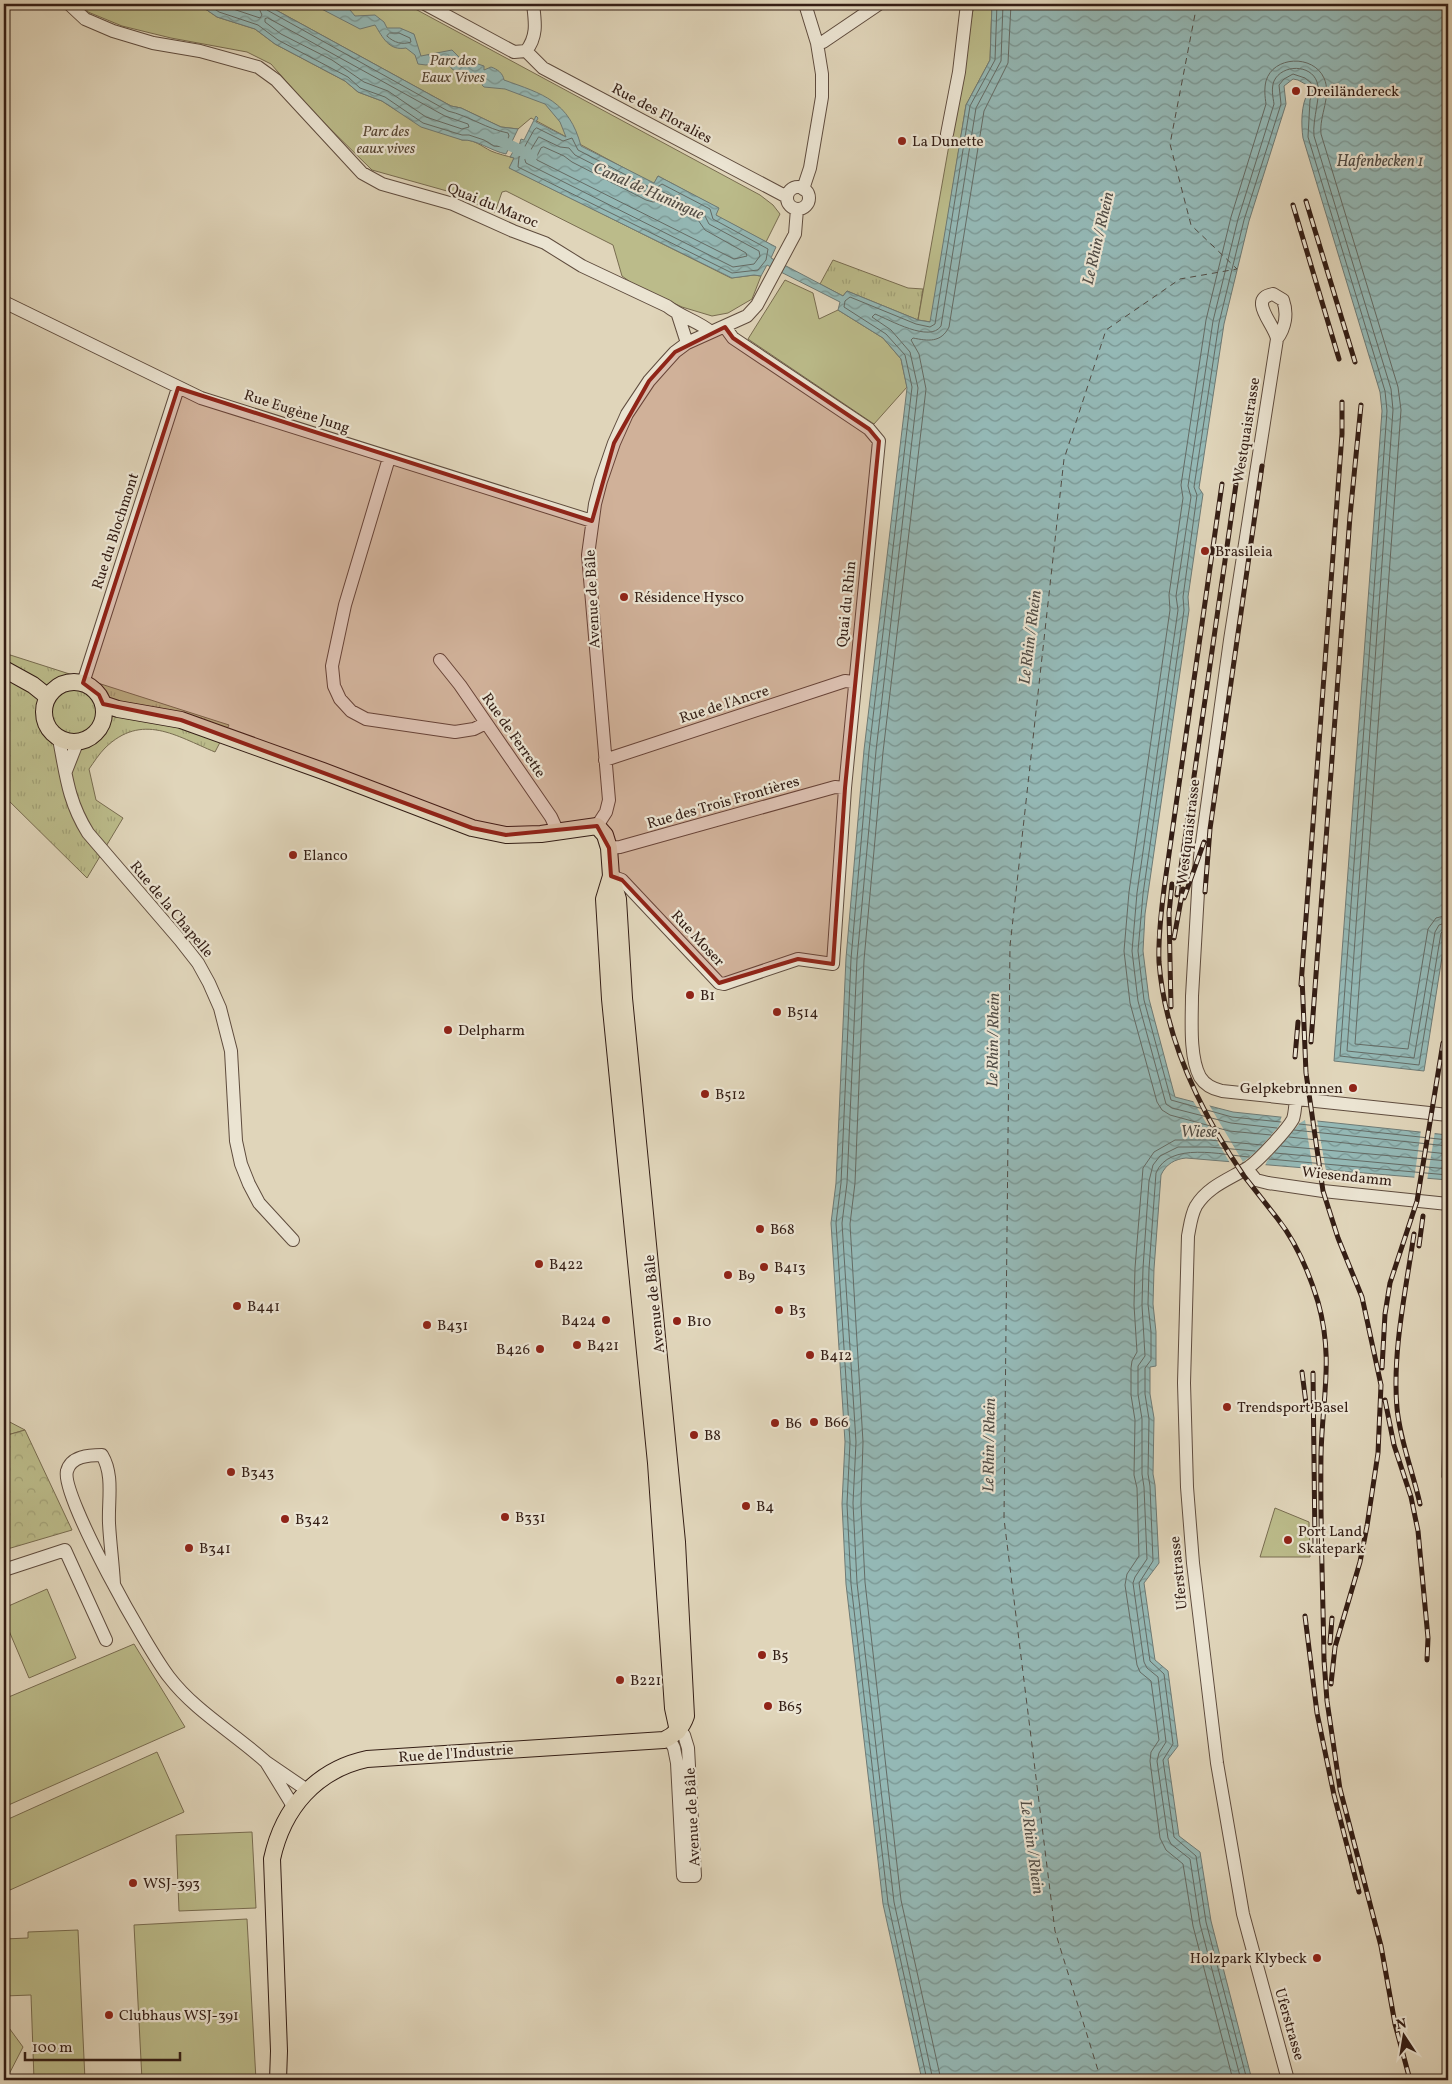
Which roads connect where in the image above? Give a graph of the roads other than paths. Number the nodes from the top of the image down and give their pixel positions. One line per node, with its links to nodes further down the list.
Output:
1 (69, 4): 14 (street, Quai du Maroc)
2 (425, 4): 8 (street)
3 (533, 4): 8 (street)
4 (805, 4): 7 (street)
5 (880, 4): 7 (street)
6 (968, 4): 9 (street)
7 (817, 43): 10 (street)
8 (526, 51): 11 (street, Rue des Floralies)
9 (947, 134)
10 (803, 189): 11 (street); 12 (street)
11 (788, 197): 12 (street)
12 (798, 209): 15 (street, Avenue de Bâle)
13 (4, 302): 19 (street, Rue Eugène Jung)
14 (678, 315): 16 (street, Quai du Maroc); 18 (street)
15 (725, 327): 16 (street, Avenue de Bâle); 24 (street, Quai du Rhin)
16 (711, 332): 18 (street, Avenue de Bâle)
17 (1277, 339): 41 (street, Westquaistrasse)
18 (687, 343): 21 (street, Avenue de Bâle)
19 (178, 388): 20 (street, Rue Eugène Jung); 25 (street, Rue du Blochmont)
20 (389, 458): 21 (street, Rue Eugène Jung); 29 (street)
21 (592, 521): 33 (street, Avenue de Bâle)
22 (440, 660): 29 (street, Rue de Ferrette)
23 (4, 670): 26 (main road)
24 (854, 682): 33 (street, Rue de l'Ancre); 35 (street, Quai du Rhin)
25 (84, 684): 26 (main road); 27 (main road)
26 (48, 697): 31 (main road)
27 (104, 704): 28 (main road); 30 (main road)
28 (148, 714): 30 (main road); 37 (main road)
29 (486, 723): 37 (street, Rue de Ferrette)
30 (100, 729): 32 (main road)
31 (59, 739): 32 (main road); 34 (street, Rue de la Chapelle)
32 (77, 743): 34 (street, Rue de la Chapelle)
33 (605, 760): 36 (street, Avenue de Bâle)
34 (66, 771): 45 (street, Rue de la Chapelle)
35 (845, 788): 38 (street, Rue des Trois Frontières); 40 (street, Quai du Rhin)
36 (597, 826): 37 (main road); 38 (main road, Avenue de Bâle)
37 (557, 830)
38 (609, 848): 39 (main road, Avenue de Bâle)
39 (611, 876): 40 (street, Rue Moser); 49 (main road, Avenue de Bâle)
40 (833, 964)
41 (1295, 1106): 42 (street, Westquaistrasse); 43 (street, Uferstrasse)
42 (1448, 1115)
43 (1250, 1167): 44 (street, Wiesendamm); 54 (street, Uferstrasse)
44 (1448, 1204)
45 (293, 1240)
46 (4, 1570): 48 (street)
47 (114, 1584): 47 (street); 50 (street)
48 (106, 1640)
49 (670, 1736): 49 (street, Avenue de Bâle); 51 (main road, Rue de l'Industrie)
50 (266, 1762): 51 (street); 52 (street)
51 (307, 1790): 52 (main road, Rue de l'Industrie)
52 (293, 1806): 53 (main road, Rue de l'Industrie)
53 (278, 2080)
54 (1288, 2080)

